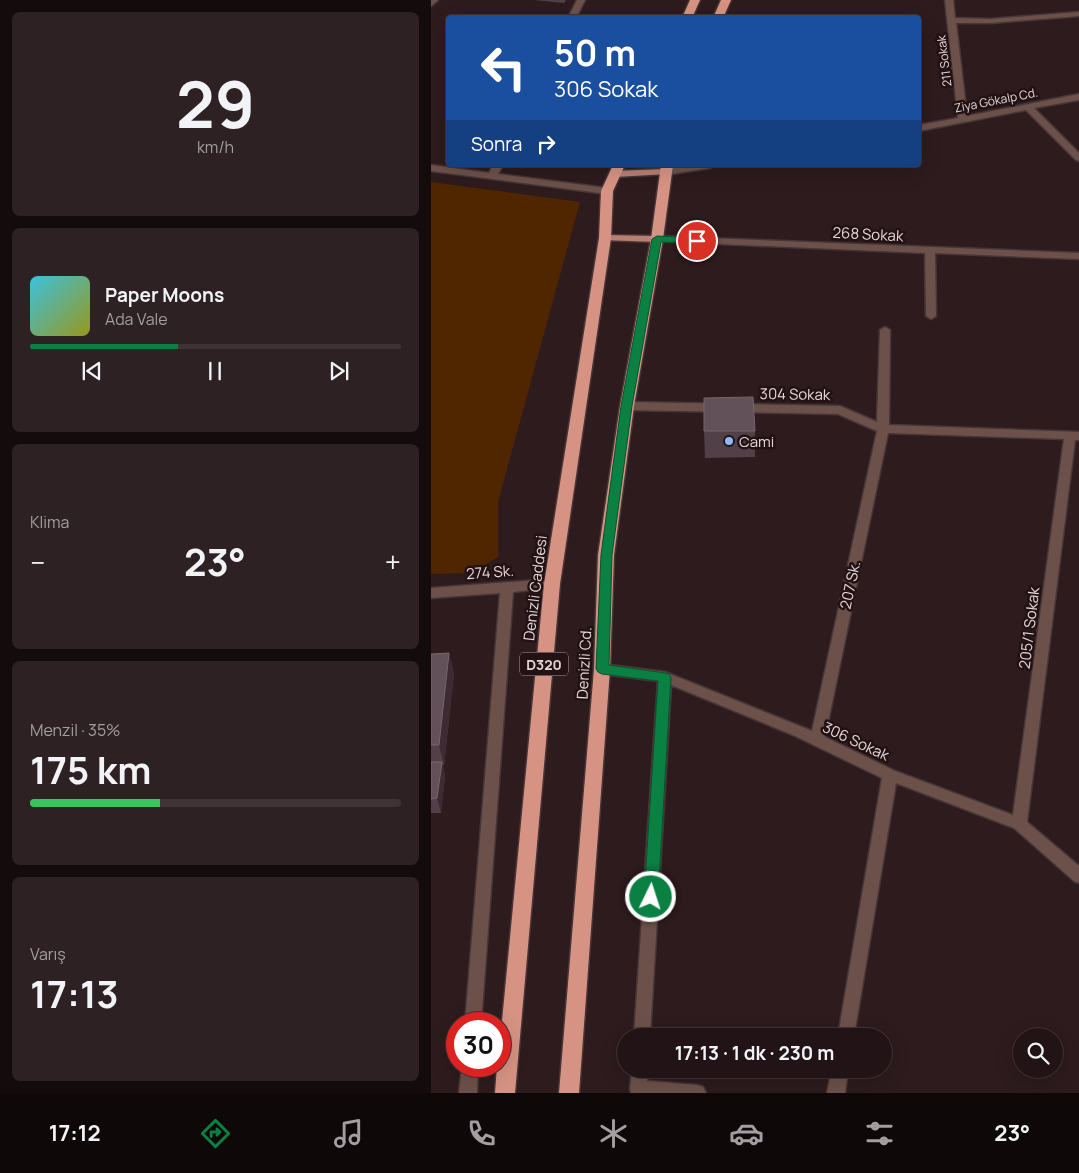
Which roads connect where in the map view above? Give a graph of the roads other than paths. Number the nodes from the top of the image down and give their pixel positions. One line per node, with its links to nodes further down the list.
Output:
1 (434, 0): 6 (street)
2 (581, 0): 8 (street)
3 (695, 0): 9 (highway)
4 (726, 0): 10 (highway)
5 (949, 0): 11 (street, 211 Sokak)
6 (431, 4)
7 (1079, 14): 11 (street)
8 (574, 15)
9 (688, 15)
10 (719, 15)
11 (952, 20): 14 (street, 211 Sokak)
12 (1079, 97): 13 (street, Ziya Gökalp Cd.)
13 (1028, 107): 14 (street, Ziya Gökalp Cd.); 16 (street)
14 (963, 119): 15 (street, Ziya Gökalp Cd.)
15 (921, 128)
16 (1079, 158)
17 (497, 167): 22 (street)
18 (688, 167): 21 (street)
19 (431, 168): 22 (street)
20 (617, 169): 21 (main road); 23 (highway)
21 (666, 169): 25 (highway, Denizli Cd.)
22 (492, 177): 23 (street)
23 (607, 191): 24 (highway, Denizli Caddesi)
24 (605, 238): 25 (main road); 33 (highway, Denizli Caddesi / D320)
25 (657, 239): 26 (street, 268 Sokak); 30 (highway, Denizli Cd.)
26 (930, 251): 27 (street, 268 Sokak); 28 (street)
27 (1079, 256)
28 (931, 316)
29 (885, 330): 31 (street, 207 Sk.)
30 (627, 406): 31 (street, 304 Sokak); 36 (highway, Denizli Cd.)
31 (883, 429): 32 (street, 304 Sokak); 38 (street, 207 Sk.)
32 (1075, 436): 40 (street, 205/1 Sokak)
33 (552, 584): 34 (street, 274 Sk.); 49 (highway, Denizli Caddesi / D320)
34 (507, 587): 35 (street, 274 Sk.); 42 (street)
35 (431, 593)
36 (602, 669): 37 (street, 306 Sokak); 50 (highway, Denizli Cd.)
37 (665, 678): 38 (street, 306 Sokak); 43 (street)
38 (817, 740): 39 (street, 306 Sokak)
39 (891, 775): 40 (street, 306 Sokak); 44 (street)
40 (1019, 824): 41 (street, 306 Sokak)
41 (1079, 876)
42 (474, 1012)
43 (643, 1028)
44 (846, 1028)
45 (469, 1077): 48 (street)
46 (639, 1078): 51 (street)
47 (838, 1078): 52 (street)
48 (468, 1093)
49 (505, 1093)
50 (569, 1093)
51 (697, 1093)
52 (836, 1093)

